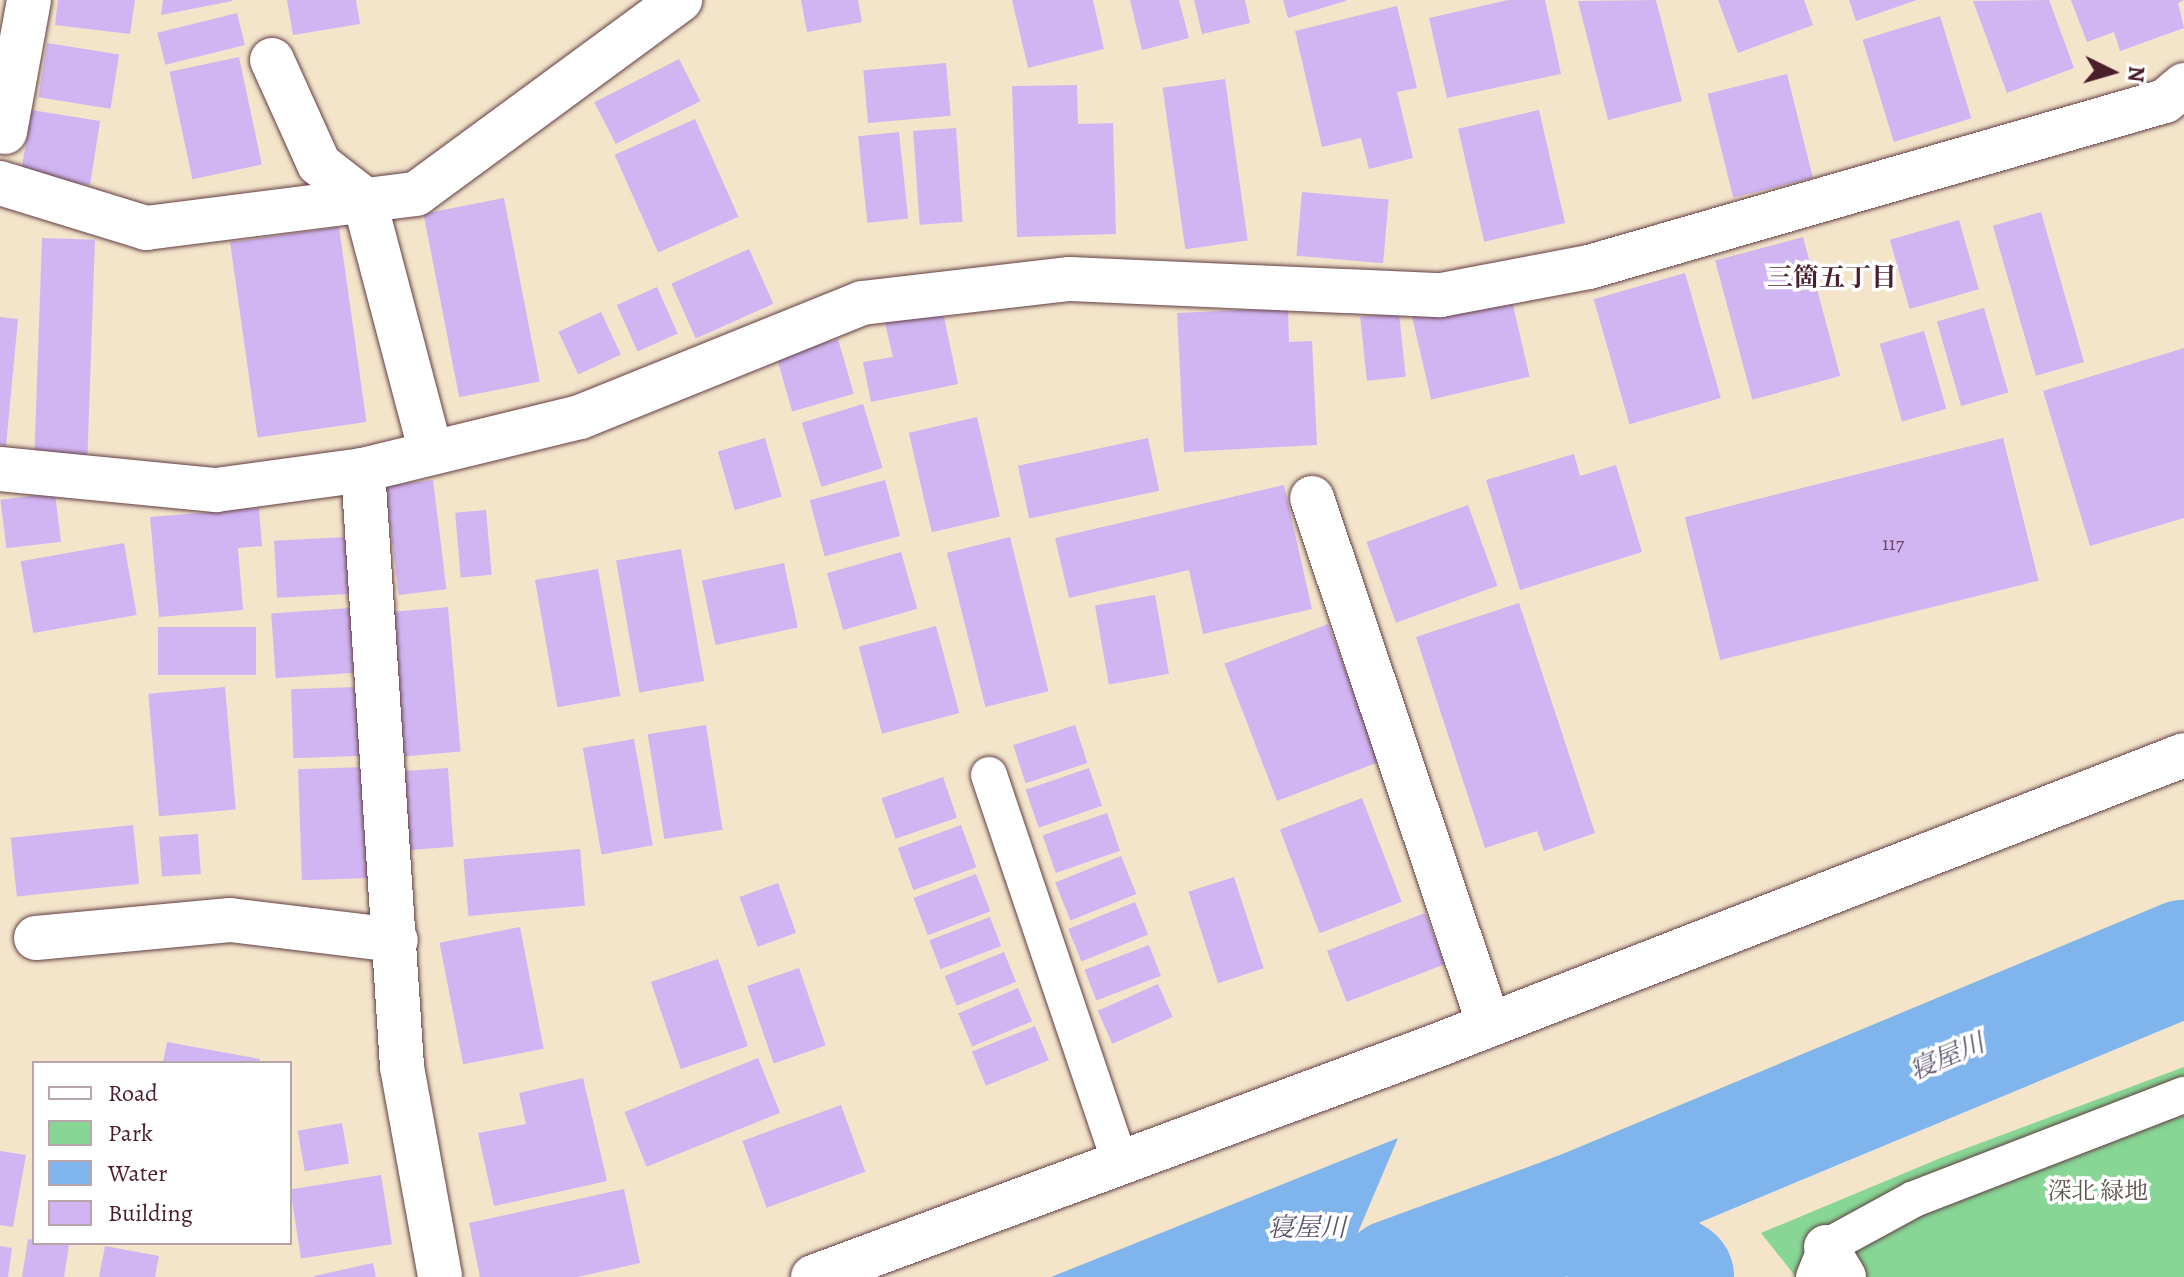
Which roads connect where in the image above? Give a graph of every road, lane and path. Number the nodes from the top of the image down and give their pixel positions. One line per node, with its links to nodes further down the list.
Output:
1 (29, 0): 5 (street)
2 (680, 0): 7 (street)
3 (272, 60): 7 (street)
4 (2184, 85): 8 (street)
5 (5, 132)
6 (0, 183): 7 (street)
7 (364, 199): 8 (street)
8 (431, 452): 10 (street)
9 (0, 469): 10 (street)
10 (363, 470): 15 (street)
11 (1312, 498): 16 (street)
12 (2184, 755): 16 (street)
13 (989, 775): 18 (lane)
14 (36, 938): 15 (street)
15 (396, 940): 20 (street)
16 (1489, 1025): 18 (street)
17 (2184, 1095): 19 (lane)
18 (1120, 1163): 21 (street)
19 (1828, 1267)
20 (440, 1277)
21 (813, 1277)

